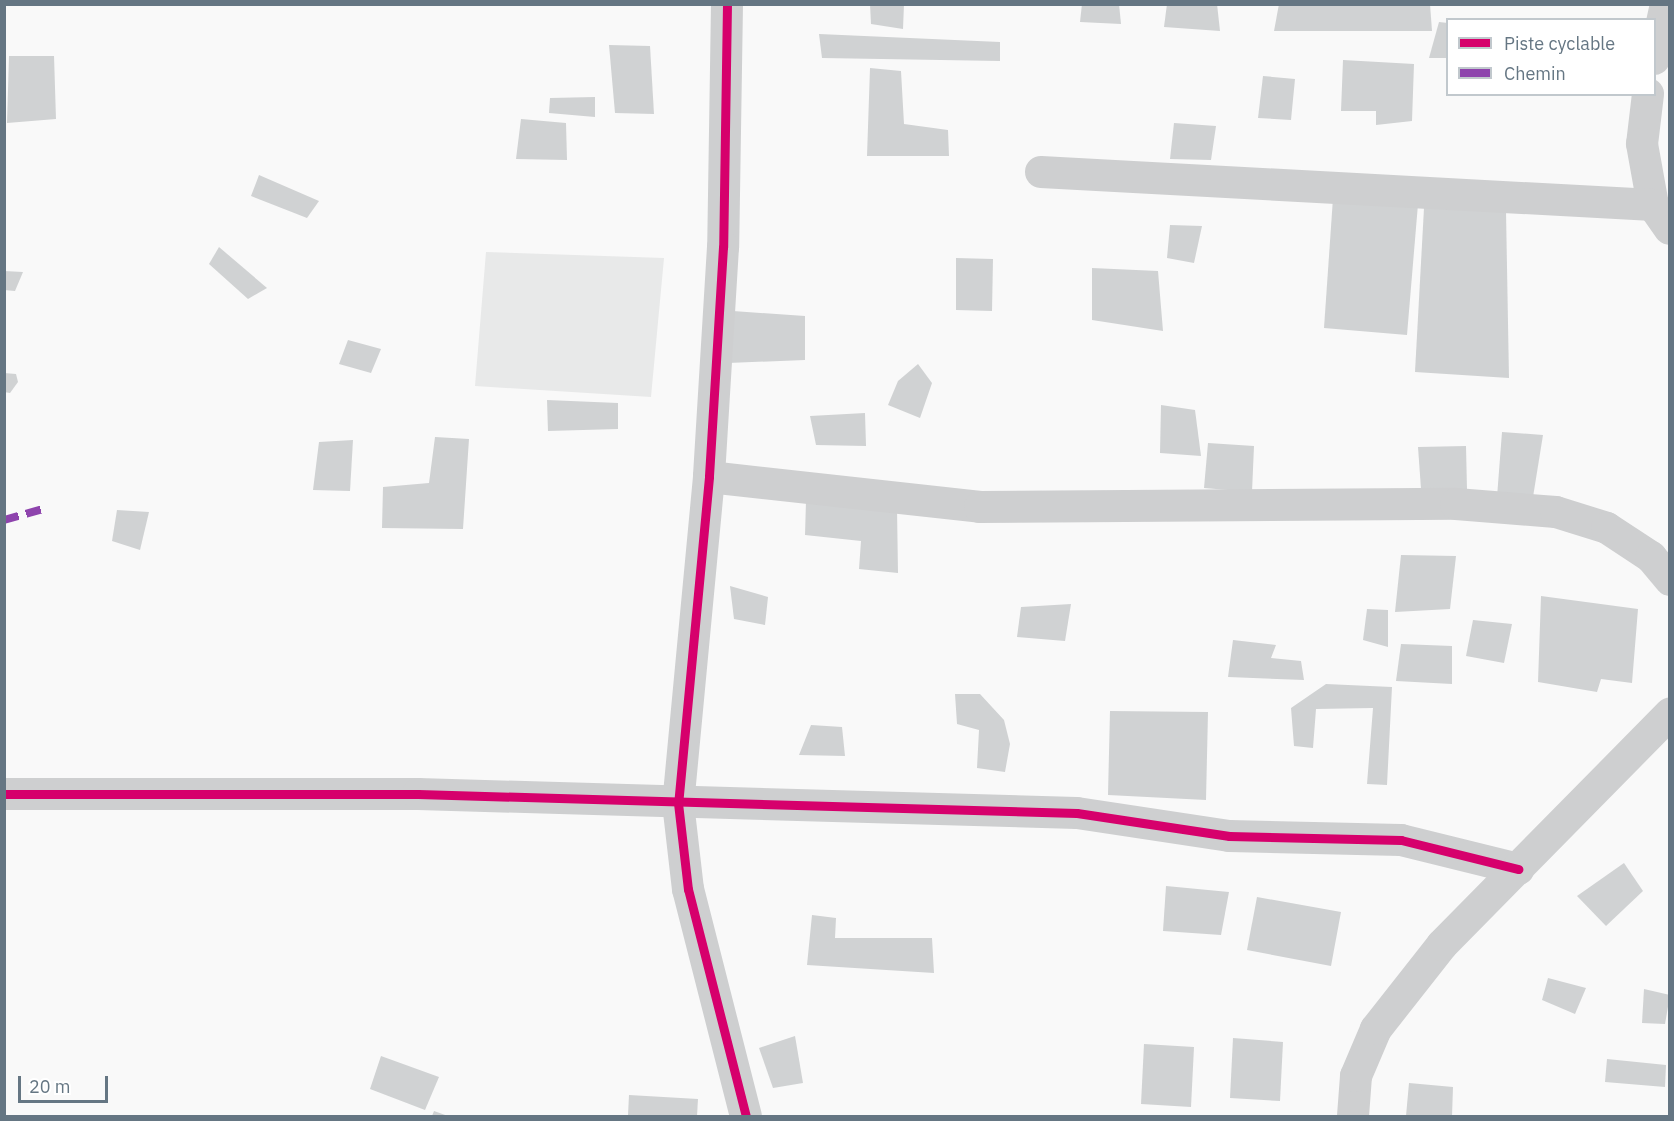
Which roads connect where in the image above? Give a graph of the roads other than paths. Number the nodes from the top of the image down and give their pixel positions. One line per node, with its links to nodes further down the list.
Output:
1 (727, 4): 7 (street)
2 (1666, 4): 3 (street)
3 (1656, 50)
4 (1648, 96): 6 (street)
5 (1041, 172): 6 (street)
6 (1661, 217)
7 (709, 477): 8 (street); 11 (street)
8 (1670, 580)
9 (1670, 714): 12 (street)
10 (4, 794): 11 (street)
11 (678, 803): 12 (street); 13 (street)
12 (1518, 869): 14 (street)
13 (746, 1116)
14 (1353, 1116)

